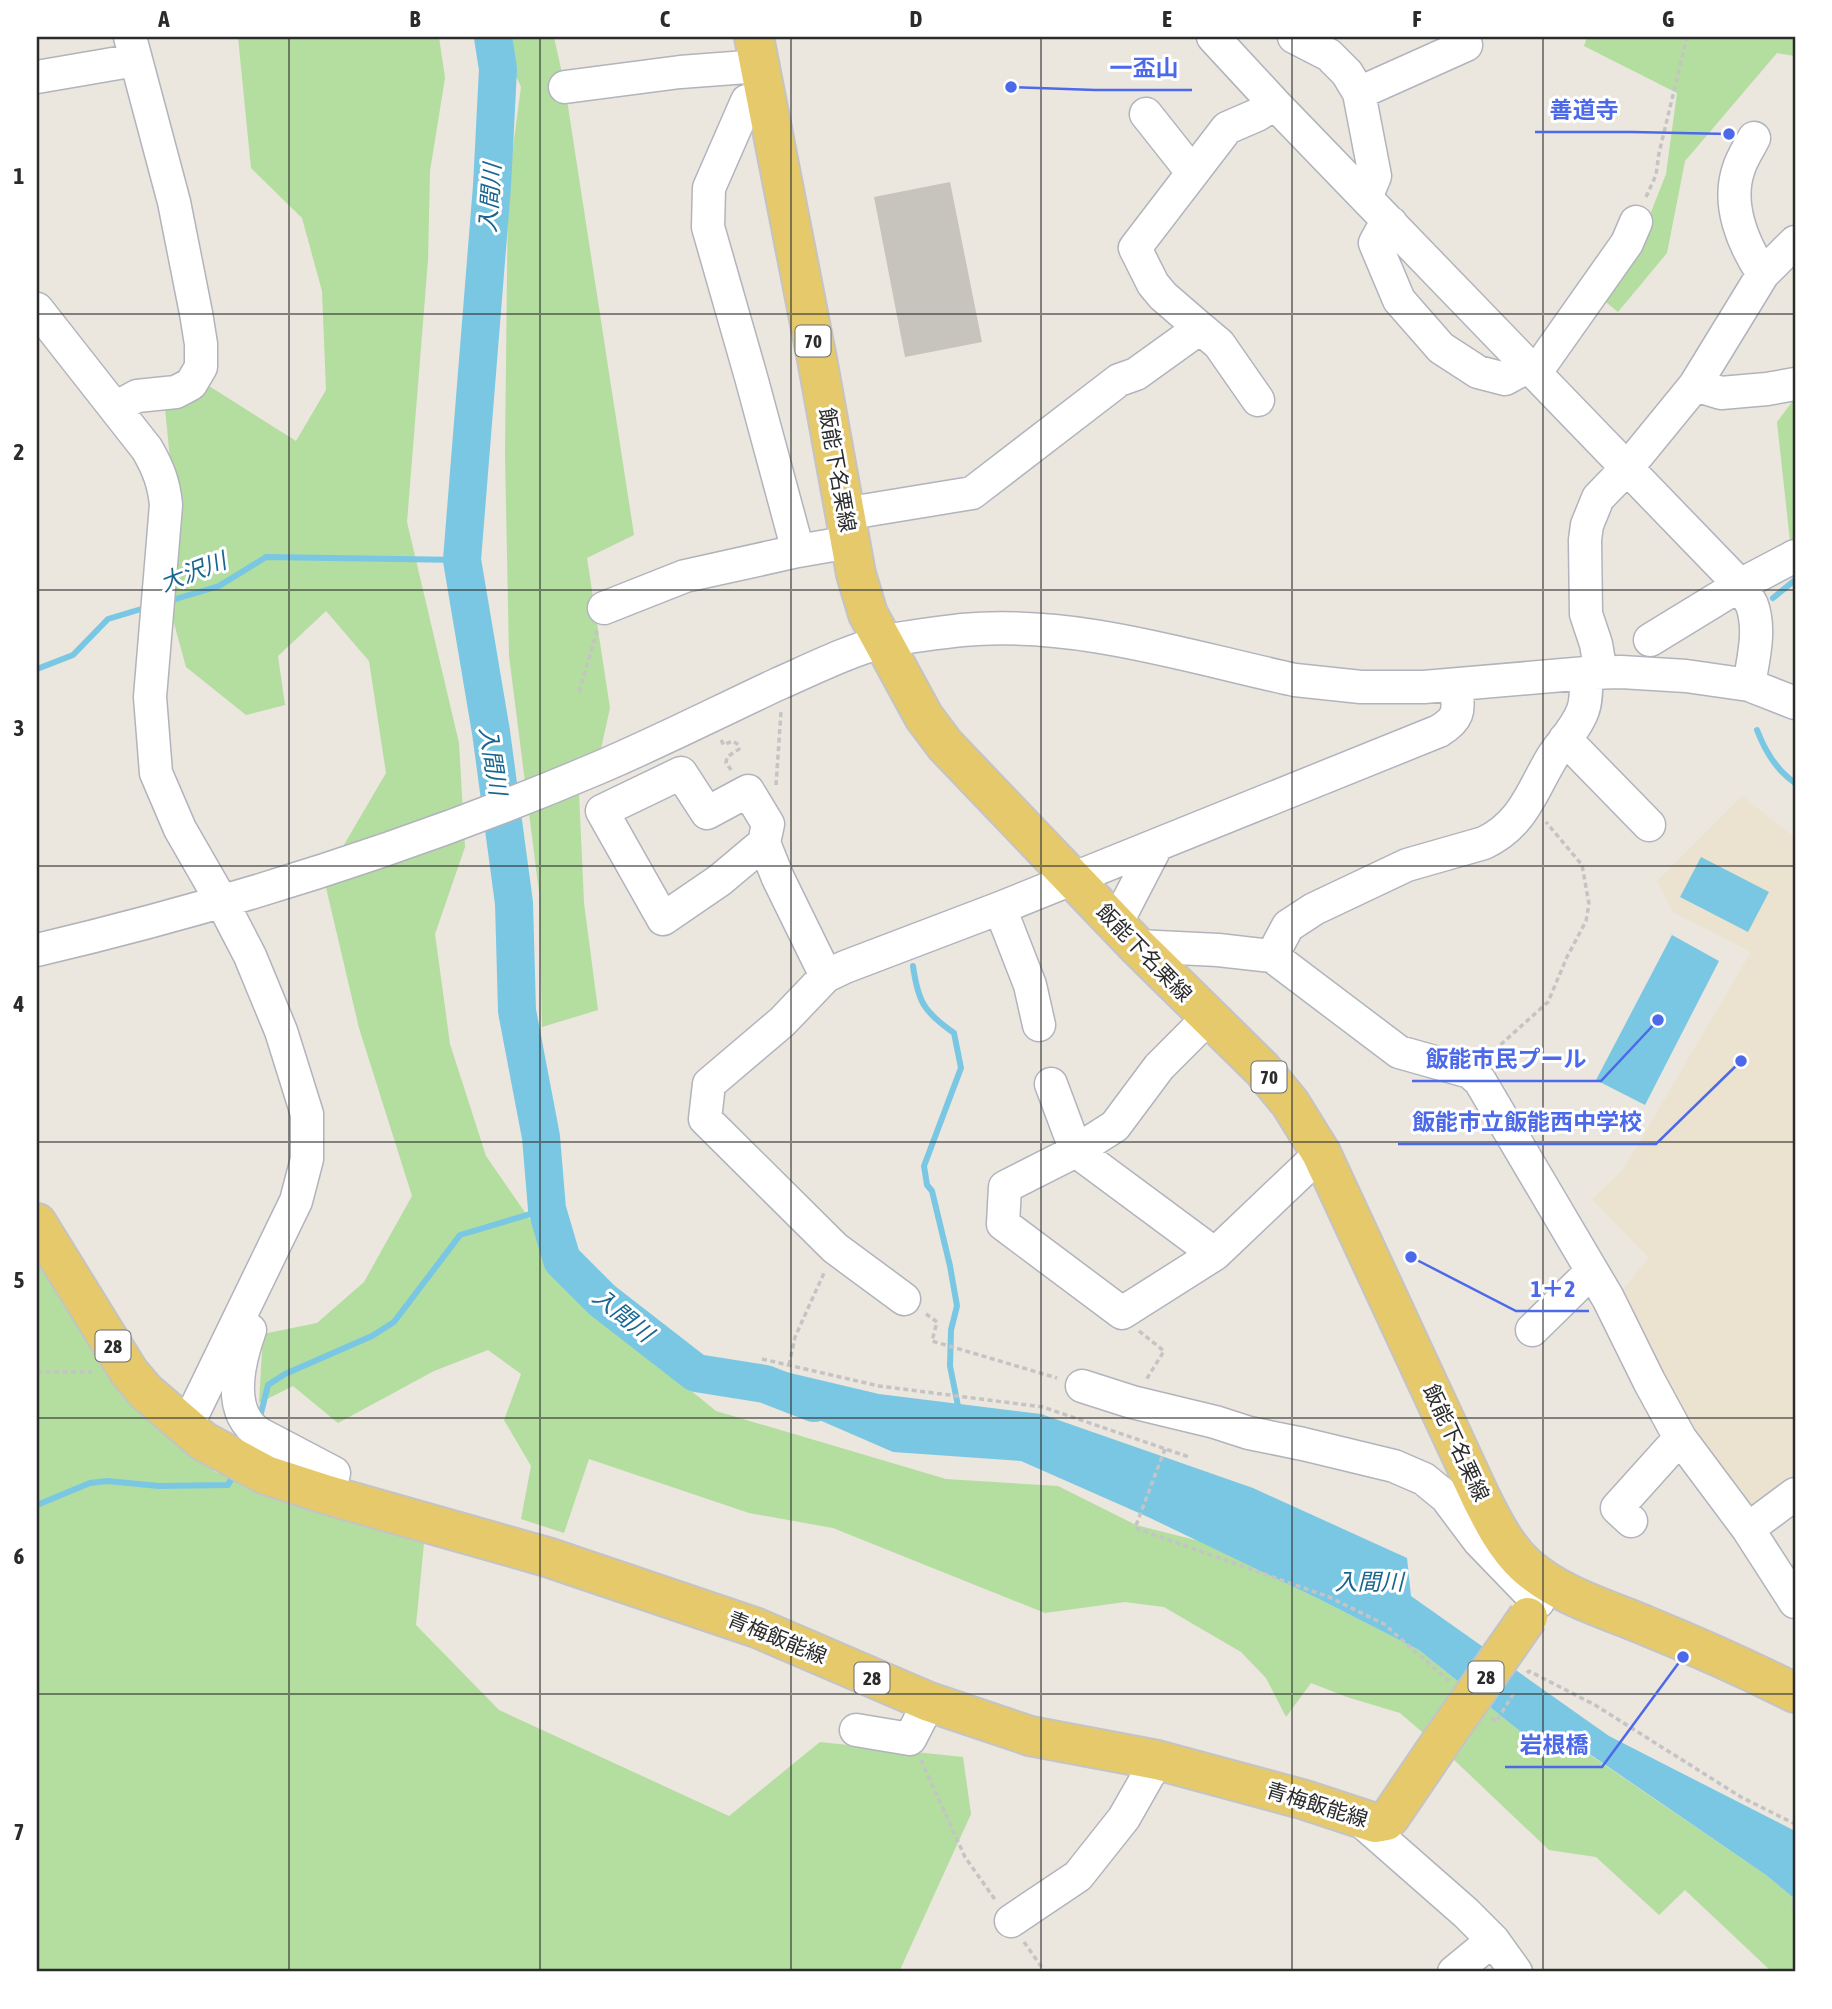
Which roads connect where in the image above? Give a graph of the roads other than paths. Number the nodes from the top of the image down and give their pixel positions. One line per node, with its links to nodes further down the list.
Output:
1 (1213, 37): 9 (street)
2 (1294, 37): 8 (street)
3 (1466, 45): 8 (street)
4 (133, 48): 6 (street); 24 (street)
5 (761, 55): 7 (street); 26 (main road, 飯能下名栗線 / 70); 27 (street)
6 (37, 76)
7 (565, 87)
8 (1359, 93): 13 (street)
9 (1275, 104): 12 (street); 13 (street)
10 (1146, 114): 12 (street)
11 (1754, 138): 17 (street)
12 (1192, 172): 19 (street)
13 (1364, 195): 15 (street)
14 (1636, 222): 20 (street)
15 (1391, 223): 20 (street); 20 (street)
16 (1795, 242): 17 (street)
17 (1763, 274): 22 (street)
18 (37, 309): 24 (street)
19 (1200, 328): 23 (street); 26 (street)
20 (1531, 367): 25 (street)
21 (1795, 384): 22 (street)
22 (1695, 385): 25 (street)
23 (1258, 400)
24 (115, 408): 42 (street)
25 (1628, 467): 29 (street); 33 (street)
26 (847, 528): 27 (street); 32 (main road, 飯能下名栗線 / 70)
27 (798, 551): 30 (street)
28 (1795, 556): 29 (street)
29 (1740, 585): 31 (street); 35 (street)
30 (604, 608)
31 (1650, 640)
32 (882, 642): 34 (street); 41 (main road, 飯能下名栗線 / 70); 42 (street)
33 (1593, 673): 34 (street); 35 (street); 37 (street)
34 (1456, 685): 40 (street)
35 (1749, 685): 36 (street)
36 (1795, 703)
37 (1565, 738): 38 (street); 46 (street)
38 (1649, 825)
39 (766, 833): 39 (street); 47 (street)
40 (1157, 845): 41 (street); 44 (street)
41 (1071, 878): 43 (street); 44 (main road, 飯能下名栗線 / 70)
42 (222, 902): 45 (street); 55 (street)
43 (1000, 908): 47 (street); 49 (street)
44 (1126, 935): 46 (street); 48 (main road, 飯能下名栗線 / 70)
45 (37, 950)
46 (1272, 957): 56 (street)
47 (826, 976): 57 (street)
48 (1208, 1018): 51 (street); 52 (main road, 飯能下名栗線 / 70)
49 (1039, 1025)
50 (1051, 1084): 51 (street)
51 (1076, 1152): 54 (street); 54 (street)
52 (1321, 1153): 54 (street); 66 (main road, 飯能下名栗線 / 70)
53 (37, 1223): 60 (main road, 青梅飯能線 / 28)
54 (1215, 1254)
55 (265, 1263): 60 (street); 63 (street)
56 (1592, 1271): 58 (street); 61 (street)
57 (904, 1299)
58 (1532, 1330)
59 (1082, 1386): 66 (street)
60 (200, 1438): 63 (main road, 青梅飯能線 / 28)
61 (1681, 1438): 64 (street); 65 (street)
62 (1795, 1494): 65 (street)
63 (328, 1495): 69 (main road, 青梅飯能線 / 28)
64 (1631, 1521)
65 (1748, 1529): 67 (street)
66 (1538, 1601): 68 (main road, 飯能下名栗線); 72 (main road, 青梅飯能線 / 28, bridge)
67 (1795, 1602)
68 (1795, 1693)
69 (929, 1702): 70 (street); 71 (main road, 青梅飯能線 / 28)
70 (856, 1730)
71 (1157, 1760): 72 (main road, 青梅飯能線 / 28); 73 (street)
72 (1359, 1819): 74 (street)
73 (1010, 1921)
74 (1493, 1940): 75 (street); 76 (street)
75 (1454, 1972)
76 (1516, 1972)

